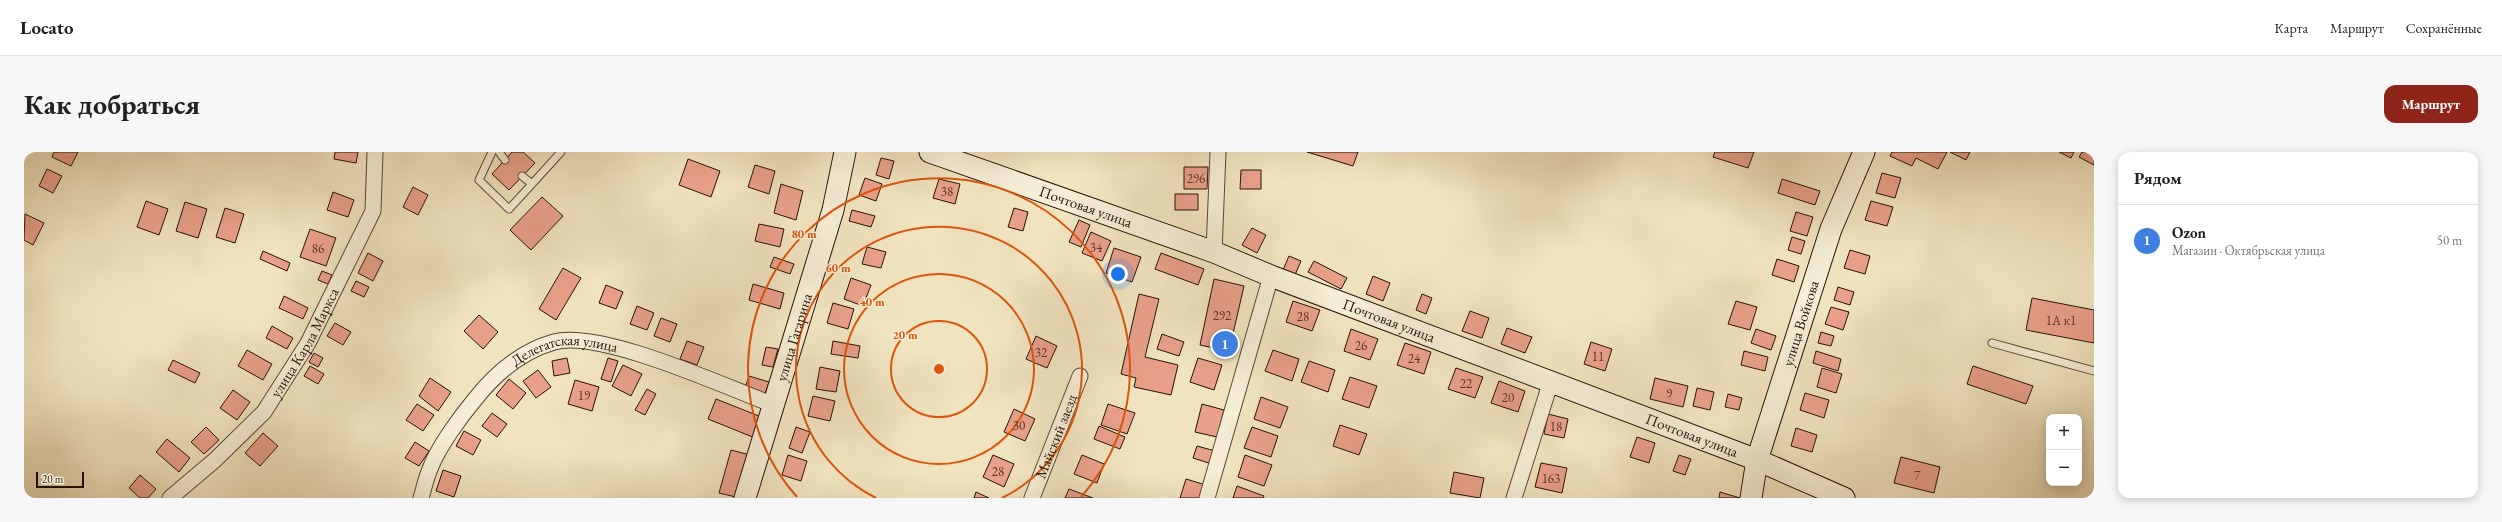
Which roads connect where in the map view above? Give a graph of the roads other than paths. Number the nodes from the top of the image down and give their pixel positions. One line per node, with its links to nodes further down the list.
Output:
1 (375, 152): 20 (street, улица Карла Маркса)
2 (492, 152): 11 (lane)
3 (498, 152): 9 (lane)
4 (561, 152): 11 (lane)
5 (845, 152): 18 (main road, улица Гагарина)
6 (930, 152): 12 (main road, Почтовая улица)
7 (1218, 152): 12 (street)
8 (1864, 152): 19 (main road, улица Войкова)
9 (505, 160)
10 (522, 176): 11 (lane)
11 (532, 184)
12 (1214, 252): 13 (main road, Почтовая улица)
13 (1271, 276): 17 (main road, Почтовая улица); 24 (street)
14 (1992, 343): 15 (lane)
15 (2094, 370)
16 (1080, 376): 23 (street, Майский заезд)
17 (1550, 381): 19 (main road, Почтовая улица); 25 (street)
18 (774, 405): 21 (street, Делегатская улица); 22 (main road, улица Гагарина)
19 (1757, 460): 26 (main road, улица Войкова); 27 (main road, Почтовая улица)
20 (170, 498)
21 (421, 498)
22 (746, 498)
23 (1032, 498)
24 (1207, 498)
25 (1514, 498)
26 (1751, 498)
27 (1844, 498)

